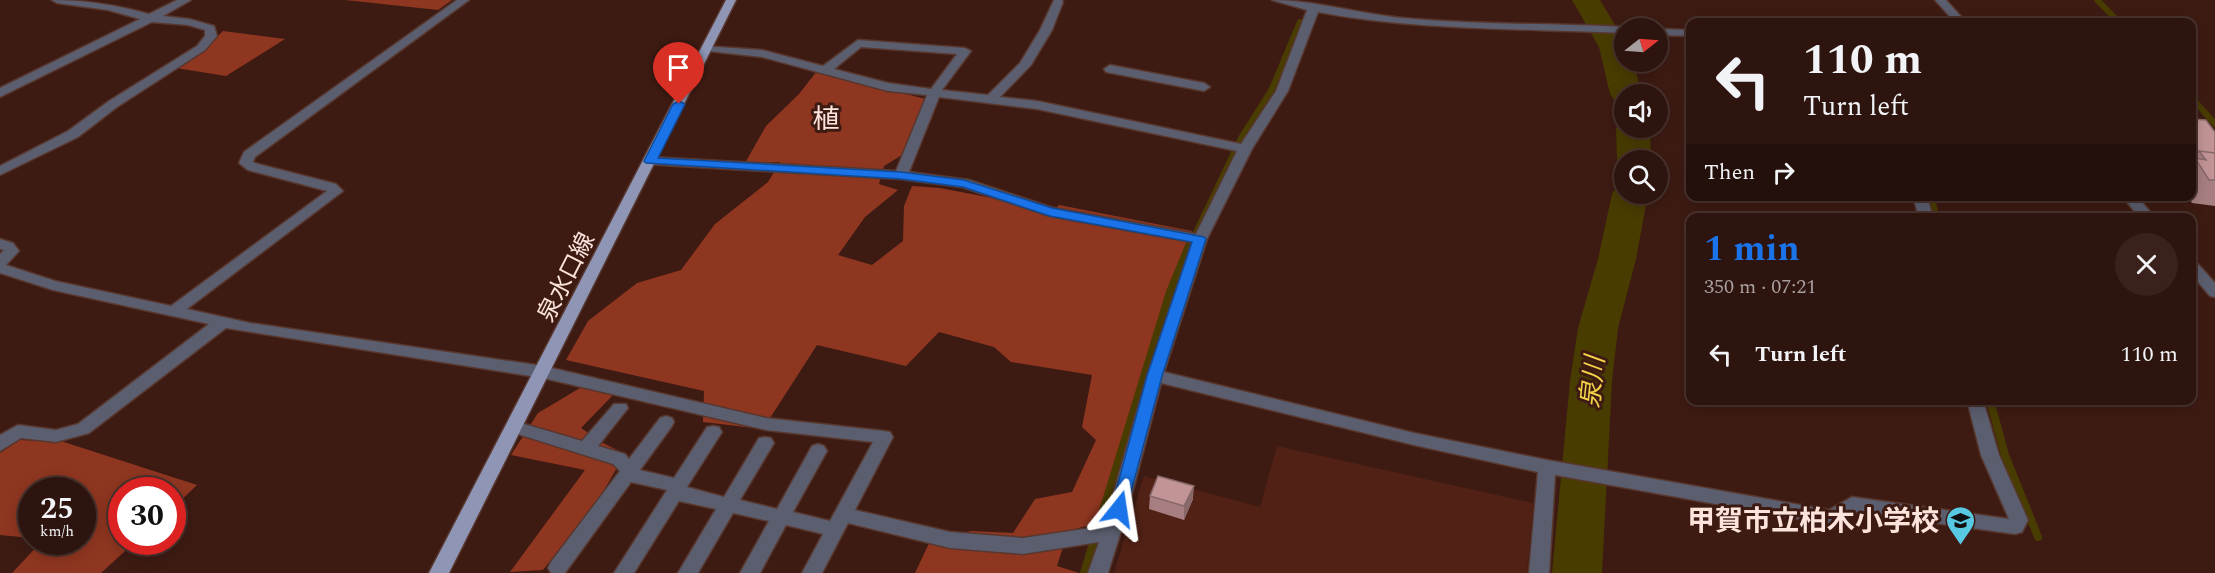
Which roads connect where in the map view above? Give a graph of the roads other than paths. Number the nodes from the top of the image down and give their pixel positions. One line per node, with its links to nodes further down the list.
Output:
1 (57, 0): 10 (street)
2 (186, 0): 10 (street)
3 (464, 0): 34 (street)
4 (731, 0): 15 (main road, 泉水口線)
5 (1277, 0): 8 (street)
6 (1940, 0): 11 (street)
7 (1058, 2): 21 (street)
8 (1301, 3): 9 (street)
9 (1313, 9): 12 (street); 22 (street)
10 (150, 18): 19 (street); 24 (street)
11 (1957, 18)
12 (1614, 29)
13 (1668, 32): 14 (street)
14 (1686, 33)
15 (708, 48): 16 (street); 23 (main road, 泉水口線)
16 (827, 69): 20 (street); 20 (street)
17 (1110, 69): 18 (street)
18 (1204, 87)
19 (0, 93)
20 (934, 93): 21 (street); 25 (street)
21 (992, 98): 22 (street)
22 (1245, 149): 28 (street)
23 (650, 161): 25 (street); 36 (main road, 泉水口線)
24 (0, 171)
25 (901, 175): 28 (street)
26 (2133, 201): 27 (street)
27 (2144, 213)
28 (1200, 239): 37 (street)
29 (0, 243): 30 (street)
30 (0, 262)
31 (0, 268): 34 (street)
32 (2196, 271): 33 (street)
33 (2215, 292)
34 (173, 312): 35 (street)
35 (223, 322): 36 (street); 44 (street)
36 (543, 372): 41 (main road, 泉水口線); 52 (street)
37 (1155, 376): 47 (street); 53 (street)
38 (1976, 405): 47 (street)
39 (621, 408): 45 (street)
40 (666, 422): 48 (street)
41 (514, 427): 45 (street); 55 (main road, 泉水口線)
42 (714, 432): 49 (street)
43 (765, 443): 50 (street)
44 (0, 444)
45 (586, 449): 48 (street)
46 (818, 451): 51 (street)
47 (1547, 467): 61 (street)
48 (630, 471): 49 (street); 54 (street)
49 (677, 489): 50 (street); 56 (street)
50 (728, 505): 51 (street); 57 (street)
51 (782, 517): 52 (street); 58 (street)
52 (839, 522): 53 (street); 59 (street)
53 (1112, 532): 60 (street)
54 (558, 568)
55 (439, 573)
56 (624, 573)
57 (688, 573)
58 (750, 573)
59 (812, 573)
60 (1098, 573)
61 (1539, 573)

